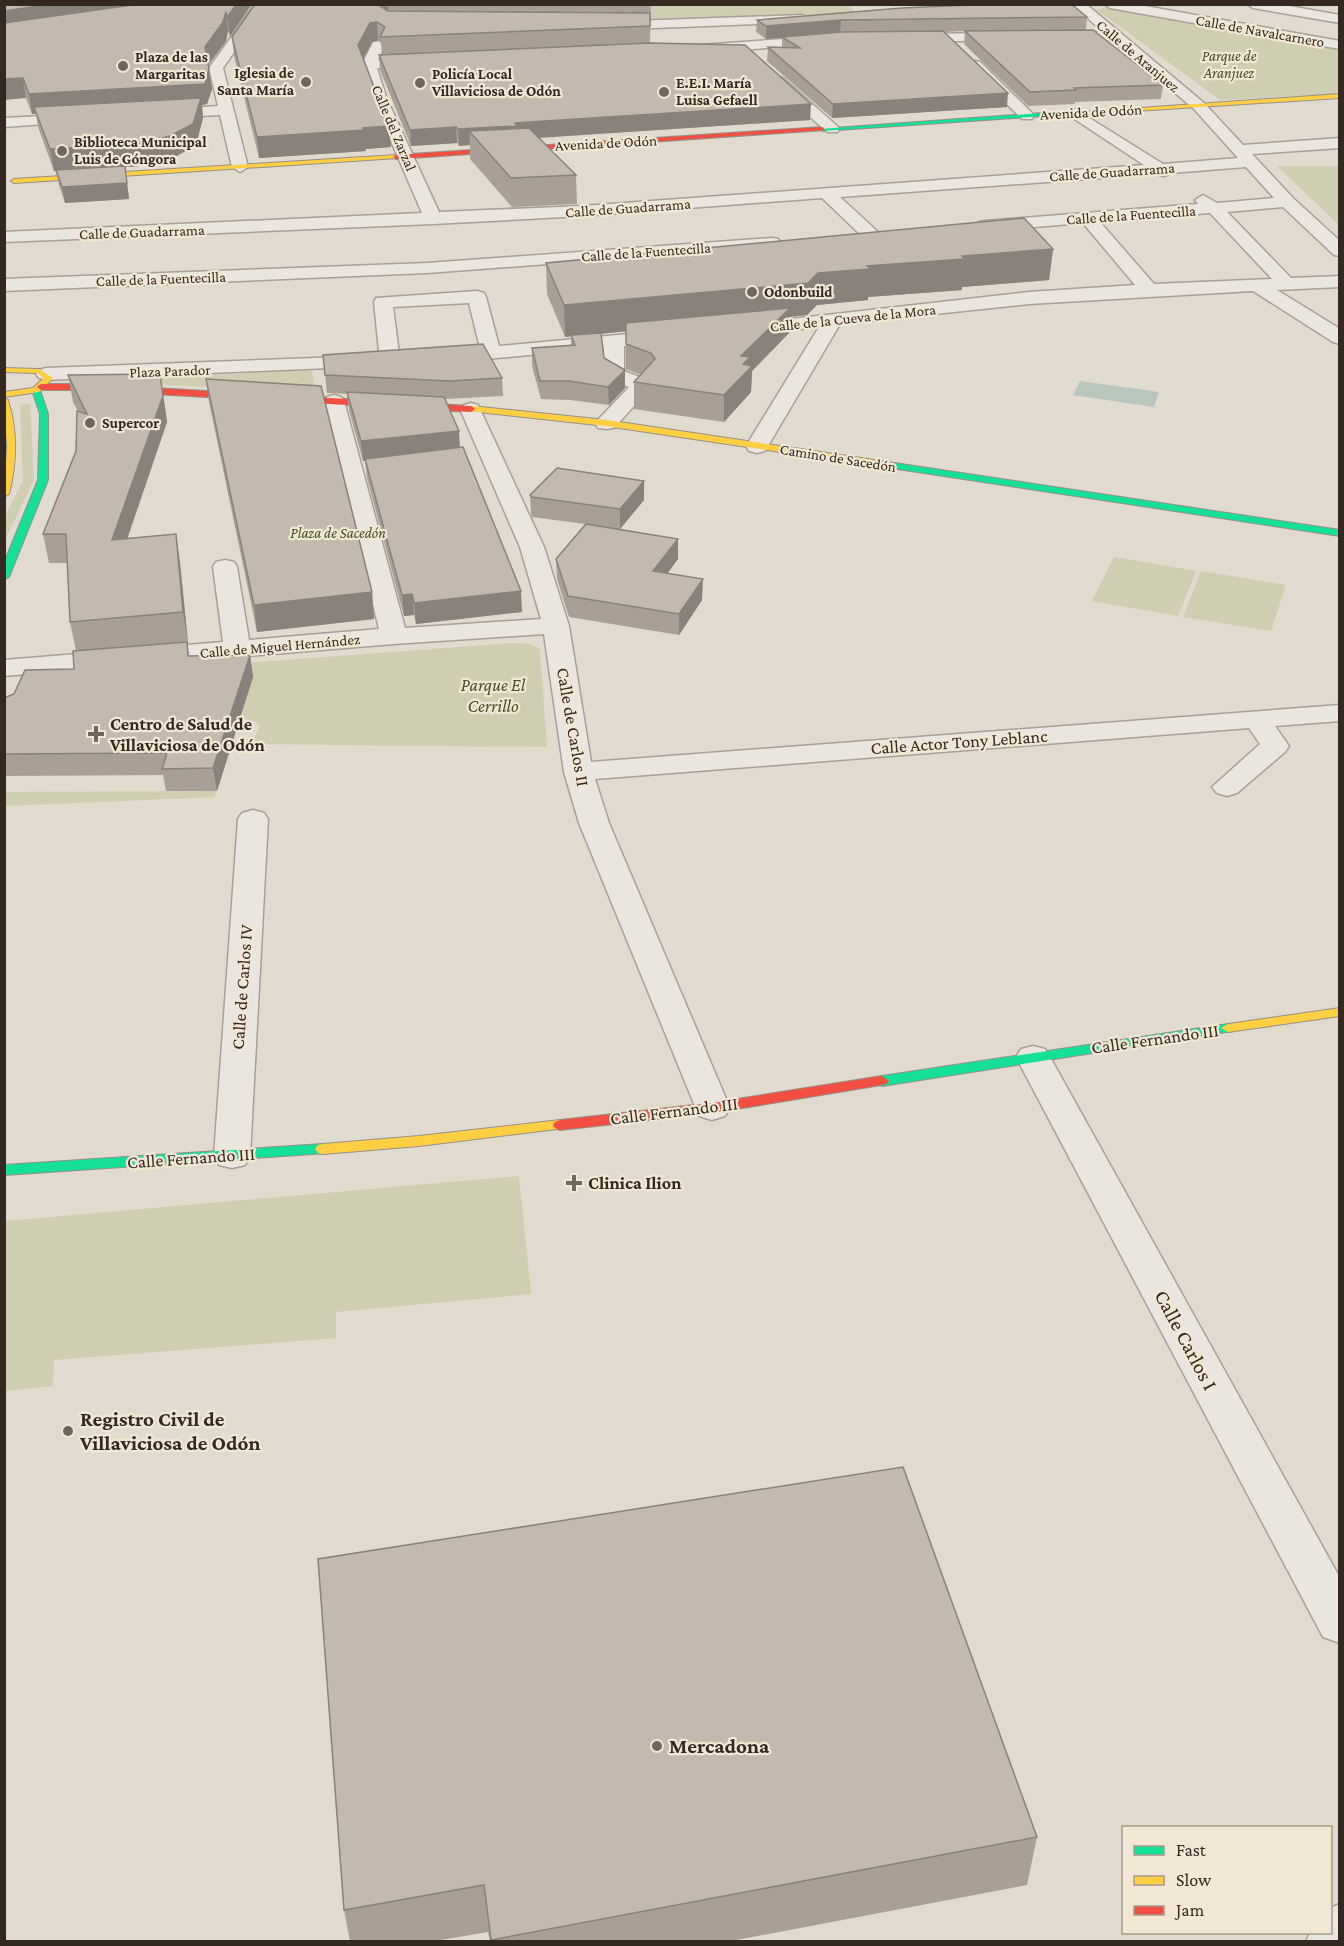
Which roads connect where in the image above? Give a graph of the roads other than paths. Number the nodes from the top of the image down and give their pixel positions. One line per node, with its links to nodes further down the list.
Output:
1 (261, 4): 25 (street)
2 (1110, 4): 7 (street, Calle de Navalcarnero)
3 (1252, 4): 9 (street)
4 (399, 6): 22 (street, Calle del Zarzal)
5 (1075, 6): 13 (street, Calle de Aranjuez)
6 (1207, 8): 7 (street)
7 (1179, 17): 18 (street, Calle de Navalcarnero)
8 (812, 18): 10 (street)
9 (1340, 19)
10 (725, 22): 11 (street); 19 (street)
11 (594, 26)
12 (1042, 36): 13 (street)
13 (1112, 36): 24 (street, Calle de Aranjuez)
14 (1018, 37): 16 (street)
15 (888, 38): 16 (street)
16 (947, 38): 28 (street)
17 (840, 39): 19 (street)
18 (1340, 45)
19 (741, 47): 20 (street); 31 (street)
20 (692, 49)
21 (437, 61): 22 (street)
22 (369, 64): 33 (street, Calle del Zarzal)
23 (1340, 96): 24 (street, Avenida de Odón)
24 (1199, 106): 26 (street, Avenida de Odón); 34 (street, Calle de Aranjuez)
25 (225, 110): 27 (street); 35 (street)
26 (1075, 113): 28 (street, Avenida de Odón); 36 (street)
27 (147, 114)
28 (1027, 116): 31 (street, Avenida de Odón)
29 (101, 117): 30 (street)
30 (4, 123)
31 (832, 129): 33 (street, Avenida de Odón)
32 (1340, 143): 34 (street, Calle de Guadarrama)
33 (406, 155): 35 (street, Avenida de Odón); 45 (street, Calle del Zarzal)
34 (1245, 156): 36 (street, Calle de Guadarrama); 41 (street, Calle de Aranjuez)
35 (240, 167): 37 (street, Avenida de Odón)
36 (1160, 168): 38 (street, Calle de Guadarrama); 42 (street)
37 (8, 181)
38 (974, 182): 39 (street, Calle de Guadarrama); 40 (street)
39 (826, 193): 45 (street, Calle de Guadarrama); 49 (street)
40 (991, 196)
41 (1287, 202): 42 (street, Calle de la Fuentecilla); 51 (street, Calle de Aranjuez)
42 (1215, 209): 44 (street, Calle de la Fuentecilla); 54 (street)
43 (1008, 210): 46 (street)
44 (1088, 218): 46 (street, Calle de la Fuentecilla); 57 (street)
45 (438, 222): 48 (street, Calle de Guadarrama)
46 (1025, 223): 47 (street, Calle de la Fuentecilla)
47 (966, 228)
48 (4, 237)
49 (847, 237)
50 (787, 241): 52 (street, Calle de la Fuentecilla)
51 (1340, 252)
52 (427, 268): 55 (street, Calle de la Fuentecilla); 58 (street)
53 (1340, 281): 54 (street, Calle de la Cueva de la Mora)
54 (1286, 283): 56 (street, Calle de la Cueva de la Mora)
55 (4, 285)
56 (1257, 285): 57 (street, Calle de la Cueva de la Mora); 62 (street)
57 (1149, 290): 59 (street, Calle de la Cueva de la Mora)
58 (432, 299): 64 (street); 66 (street)
59 (832, 321): 60 (street, Calle de la Cueva de la Mora); 74 (street)
60 (729, 331)
61 (694, 334): 63 (street)
62 (1340, 338)
63 (614, 342): 64 (street); 73 (street)
64 (491, 354): 66 (street)
65 (9, 355): 67 (street)
66 (390, 361): 68 (street, Plaza Parador)
67 (11, 369): 68 (street)
68 (41, 384): 69 (street); 71 (street, Plaza Parador); 78 (street)
69 (4, 395)
70 (4, 400): 75 (street)
71 (334, 401): 72 (street, Camino de Sacedón); 80 (street)
72 (471, 410): 73 (street, Camino de Sacedón); 79 (street, Calle de Carlos II)
73 (606, 423): 74 (street, Camino de Sacedón)
74 (758, 446): 76 (street, Camino de Sacedón)
75 (4, 494)
76 (1340, 533)
77 (225, 567): 81 (street)
78 (4, 577)
79 (556, 626): 80 (street, Calle de Miguel Hernández); 85 (street, Calle de Carlos II)
80 (394, 636): 81 (street, Calle de Miguel Hernández)
81 (237, 650): 82 (street, Calle de Miguel Hernández)
82 (4, 668)
83 (1340, 713): 84 (street, Calle Actor Tony Leblanc)
84 (1256, 720): 85 (street, Calle Actor Tony Leblanc); 86 (street)
85 (578, 772): 90 (street, Calle de Carlos II)
86 (1227, 787)
87 (253, 819): 91 (street, Calle de Carlos IV)
88 (1340, 1012): 89 (street, Calle Fernando III)
89 (1033, 1057): 90 (street, Calle Fernando III); 93 (street, Calle Carlos I)
90 (712, 1108): 91 (street, Calle Fernando III)
91 (232, 1156): 92 (street, Calle Fernando III)
92 (4, 1170)
93 (1326, 1572): 94 (street, Calle Carlos I)
94 (1340, 1623)
95 (1340, 1930): 96 (street)
96 (1333, 1941)

